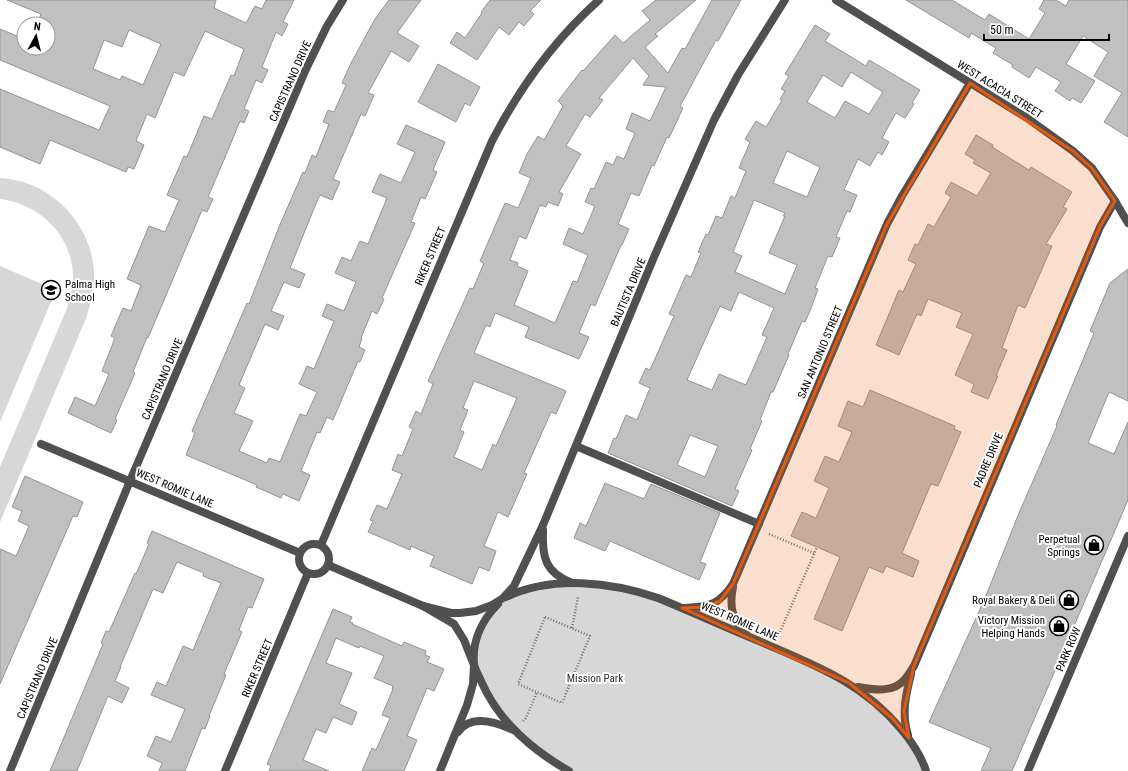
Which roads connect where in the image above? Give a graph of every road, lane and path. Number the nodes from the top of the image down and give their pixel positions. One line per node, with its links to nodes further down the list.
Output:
1 (343, 0): 10 (street, CAPISTRANO DRIVE)
2 (599, 0): 15 (street, RIKER STREET)
3 (785, 0): 9 (street, BAUTISTA DRIVE)
4 (836, 0): 5 (street, WEST ACACIA STREET)
5 (970, 83): 6 (street, WEST ACACIA STREET); 11 (street, SAN ANTONIO STREET)
6 (1115, 201): 7 (street, WEST ACACIA STREET); 31 (street, PADRE DRIVE)
7 (1128, 223)
8 (41, 444): 10 (street, WEST ROMIE LANE)
9 (576, 446): 11 (street); 12 (street, BAUTISTA DRIVE)
10 (130, 481): 17 (street, WEST ROMIE LANE); 37 (street, CAPISTRANO DRIVE)
11 (759, 524): 22 (street, SAN ANTONIO STREET)
12 (543, 525): 21 (street); 24 (street, BAUTISTA DRIVE)
13 (769, 534): 18 (path)
14 (1128, 536): 42 (street, PARK ROW)
15 (321, 545): 17 (street); 19 (street)
16 (817, 547): 18 (path)
17 (300, 553): 20 (street)
18 (814, 553): 28 (path)
19 (328, 565): 20 (street); 25 (street, WEST ROMIE LANE)
20 (308, 573): 38 (street, RIKER STREET)
21 (575, 584): 24 (street, WEST ROMIE LANE); 26 (street, WEST ROMIE LANE)
22 (733, 584): 26 (street, SAN ANTONIO STREET); 29 (street)
23 (578, 597): 27 (path)
24 (503, 598): 25 (street, WEST ROMIE LANE); 30 (street, WEST ROMIE LANE)
25 (423, 606): 30 (street, WEST ROMIE LANE)
26 (682, 608): 29 (street, WEST ROMIE LANE)
27 (572, 628): 33 (path); 33 (path)
28 (780, 632)
29 (749, 637): 32 (street, WEST ROMIE LANE)
30 (474, 665): 34 (street, WEST ROMIE LANE); 35 (street)
31 (914, 666): 32 (street, PADRE DRIVE); 36 (street)
32 (854, 686): 36 (street, WEST ROMIE LANE)
33 (537, 692): 34 (path)
34 (515, 730): 35 (street); 40 (street, WEST ROMIE LANE)
35 (454, 738): 39 (street)
36 (909, 738): 41 (street, WEST ROMIE LANE)
37 (10, 771)
38 (225, 771)
39 (440, 771)
40 (569, 771)
41 (926, 771)
42 (1028, 771)

